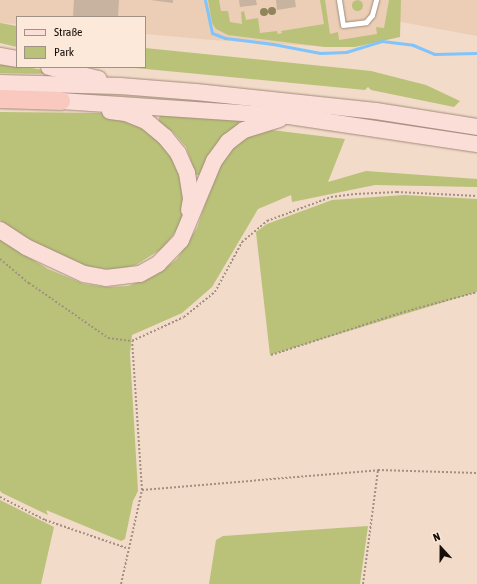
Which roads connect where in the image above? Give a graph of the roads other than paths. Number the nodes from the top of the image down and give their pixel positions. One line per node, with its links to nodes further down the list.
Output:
1 (338, 0): 2 (lane)
2 (376, 0)
3 (0, 56): 4 (main road)
4 (16, 59)
5 (53, 68): 7 (main road)
6 (0, 83): 7 (main road)
7 (120, 86): 11 (main road)
8 (0, 99): 9 (highway)
9 (61, 101): 10 (main road); 13 (main road)
10 (289, 116): 12 (main road); 13 (main road)
11 (477, 127)
12 (477, 144)
13 (187, 226): 14 (main road)
14 (0, 230)

